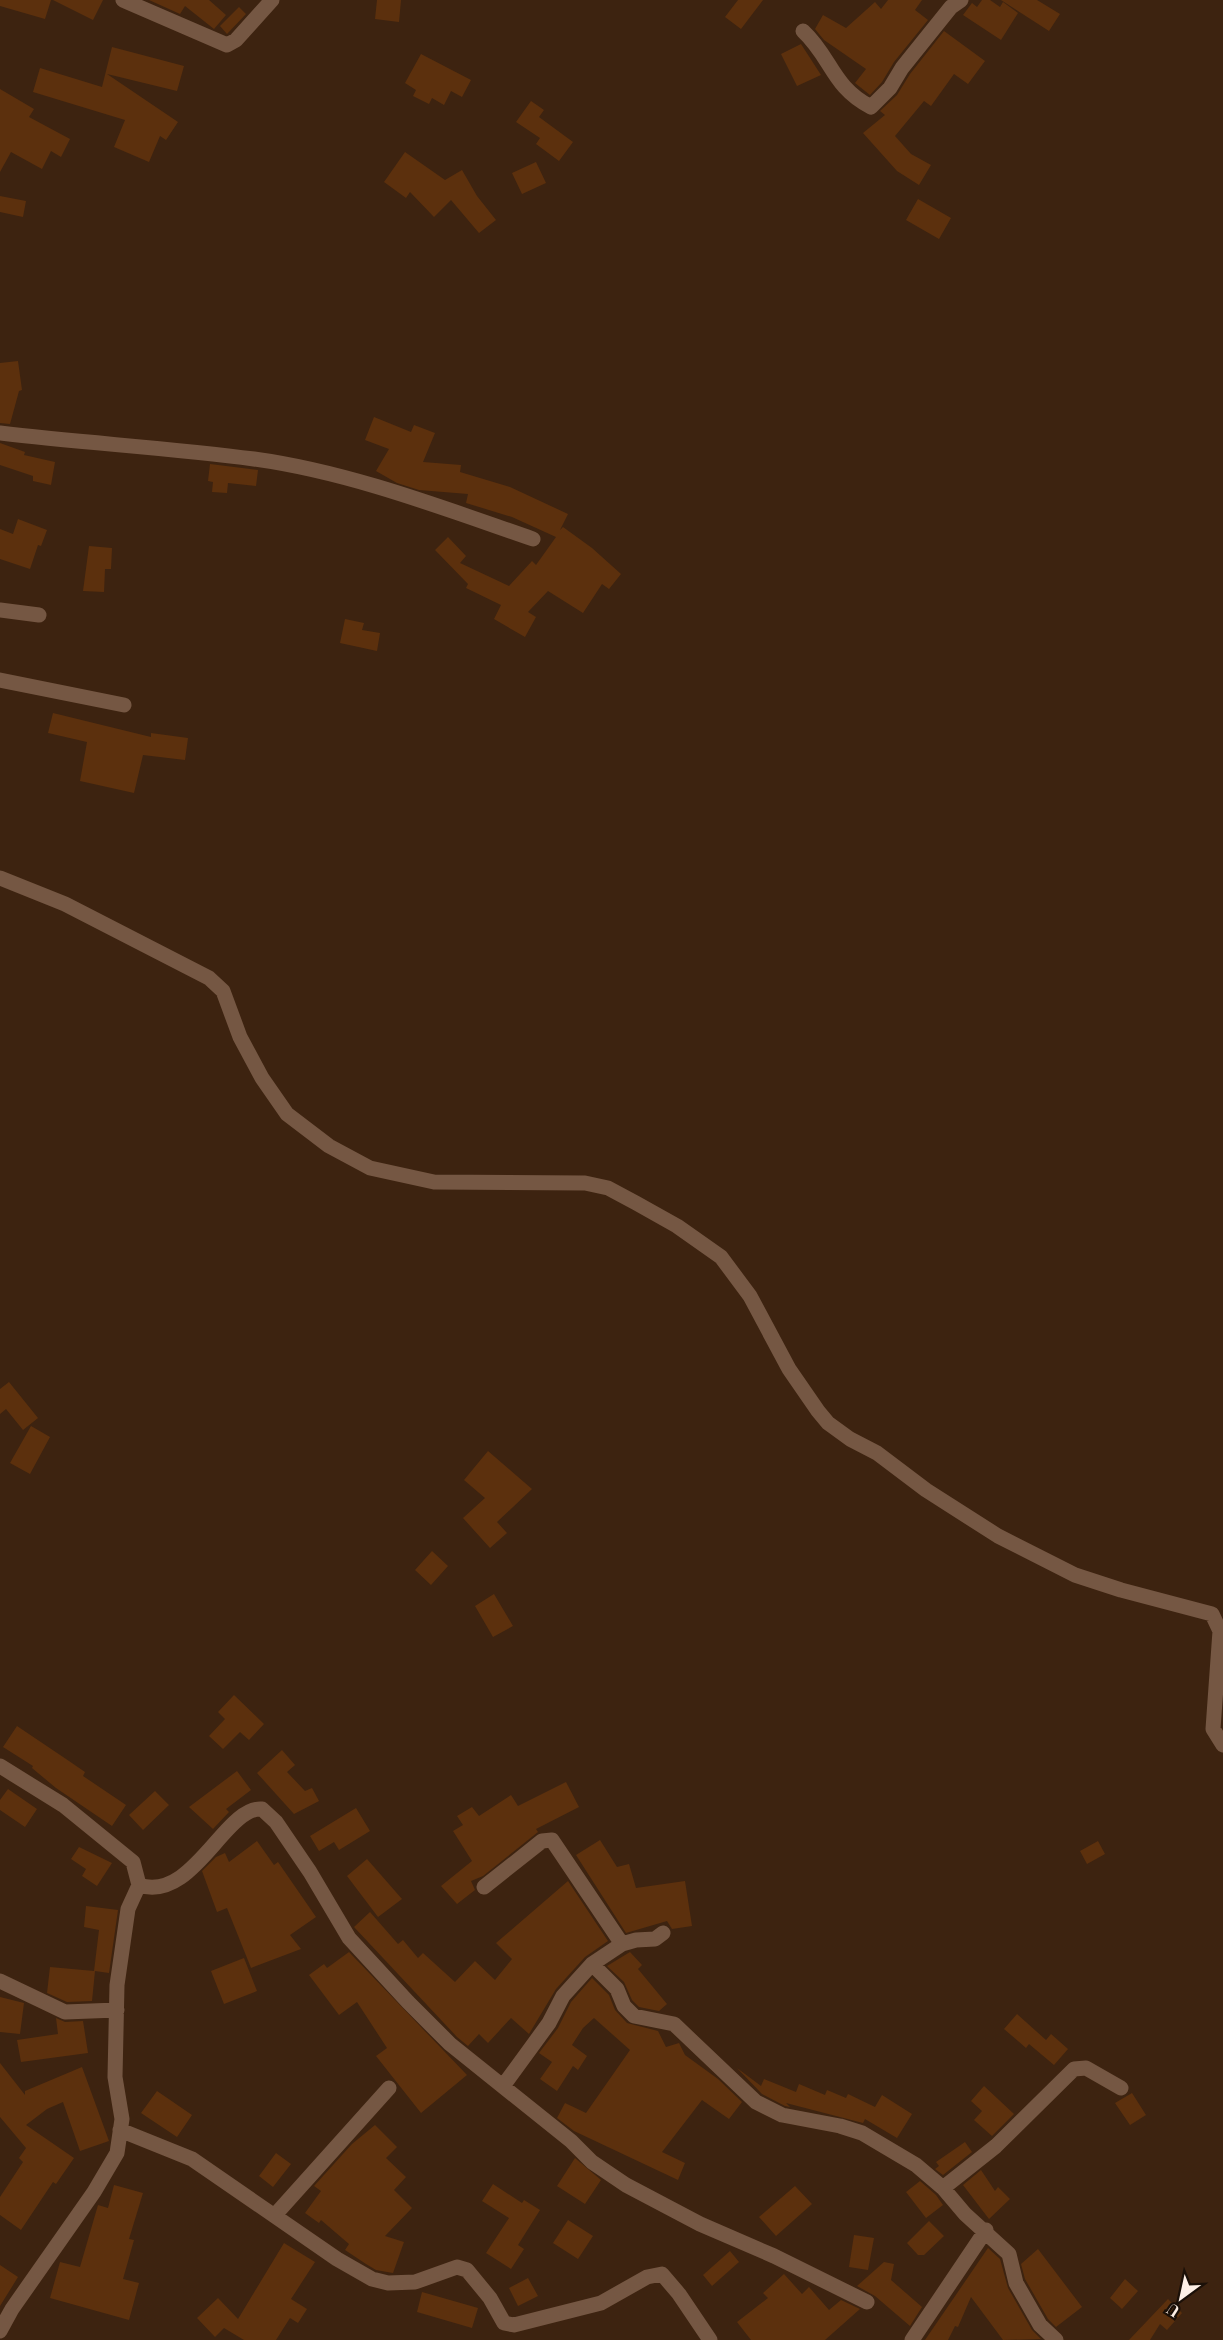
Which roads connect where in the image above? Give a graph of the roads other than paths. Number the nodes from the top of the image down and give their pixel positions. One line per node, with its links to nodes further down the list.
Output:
1 (123, 0): 2 (street)
2 (272, 0)
3 (960, 0): 4 (street)
4 (803, 31)
5 (0, 434): 6 (street)
6 (533, 539)
7 (0, 610): 8 (street)
8 (39, 615)
9 (0, 680): 10 (street)
10 (124, 705)
11 (0, 878): 12 (street)
12 (1223, 1745)
13 (0, 1766): 14 (street)
14 (139, 1885): 20 (street); 21 (street)
15 (484, 1887): 17 (street)
16 (663, 1933): 17 (street)
17 (622, 1944): 18 (street)
18 (592, 1964): 21 (street); 25 (street)
19 (0, 1981): 20 (street)
20 (117, 2010): 24 (street)
21 (503, 2086): 28 (street)
22 (389, 2088): 26 (street)
23 (1121, 2088): 25 (street)
24 (120, 2130): 26 (street); 29 (street)
25 (943, 2188): 27 (street)
26 (275, 2215): 30 (street)
27 (986, 2230): 31 (street); 32 (street)
28 (867, 2301)
29 (0, 2331)
30 (710, 2340)
31 (912, 2340)
32 (1056, 2340)

